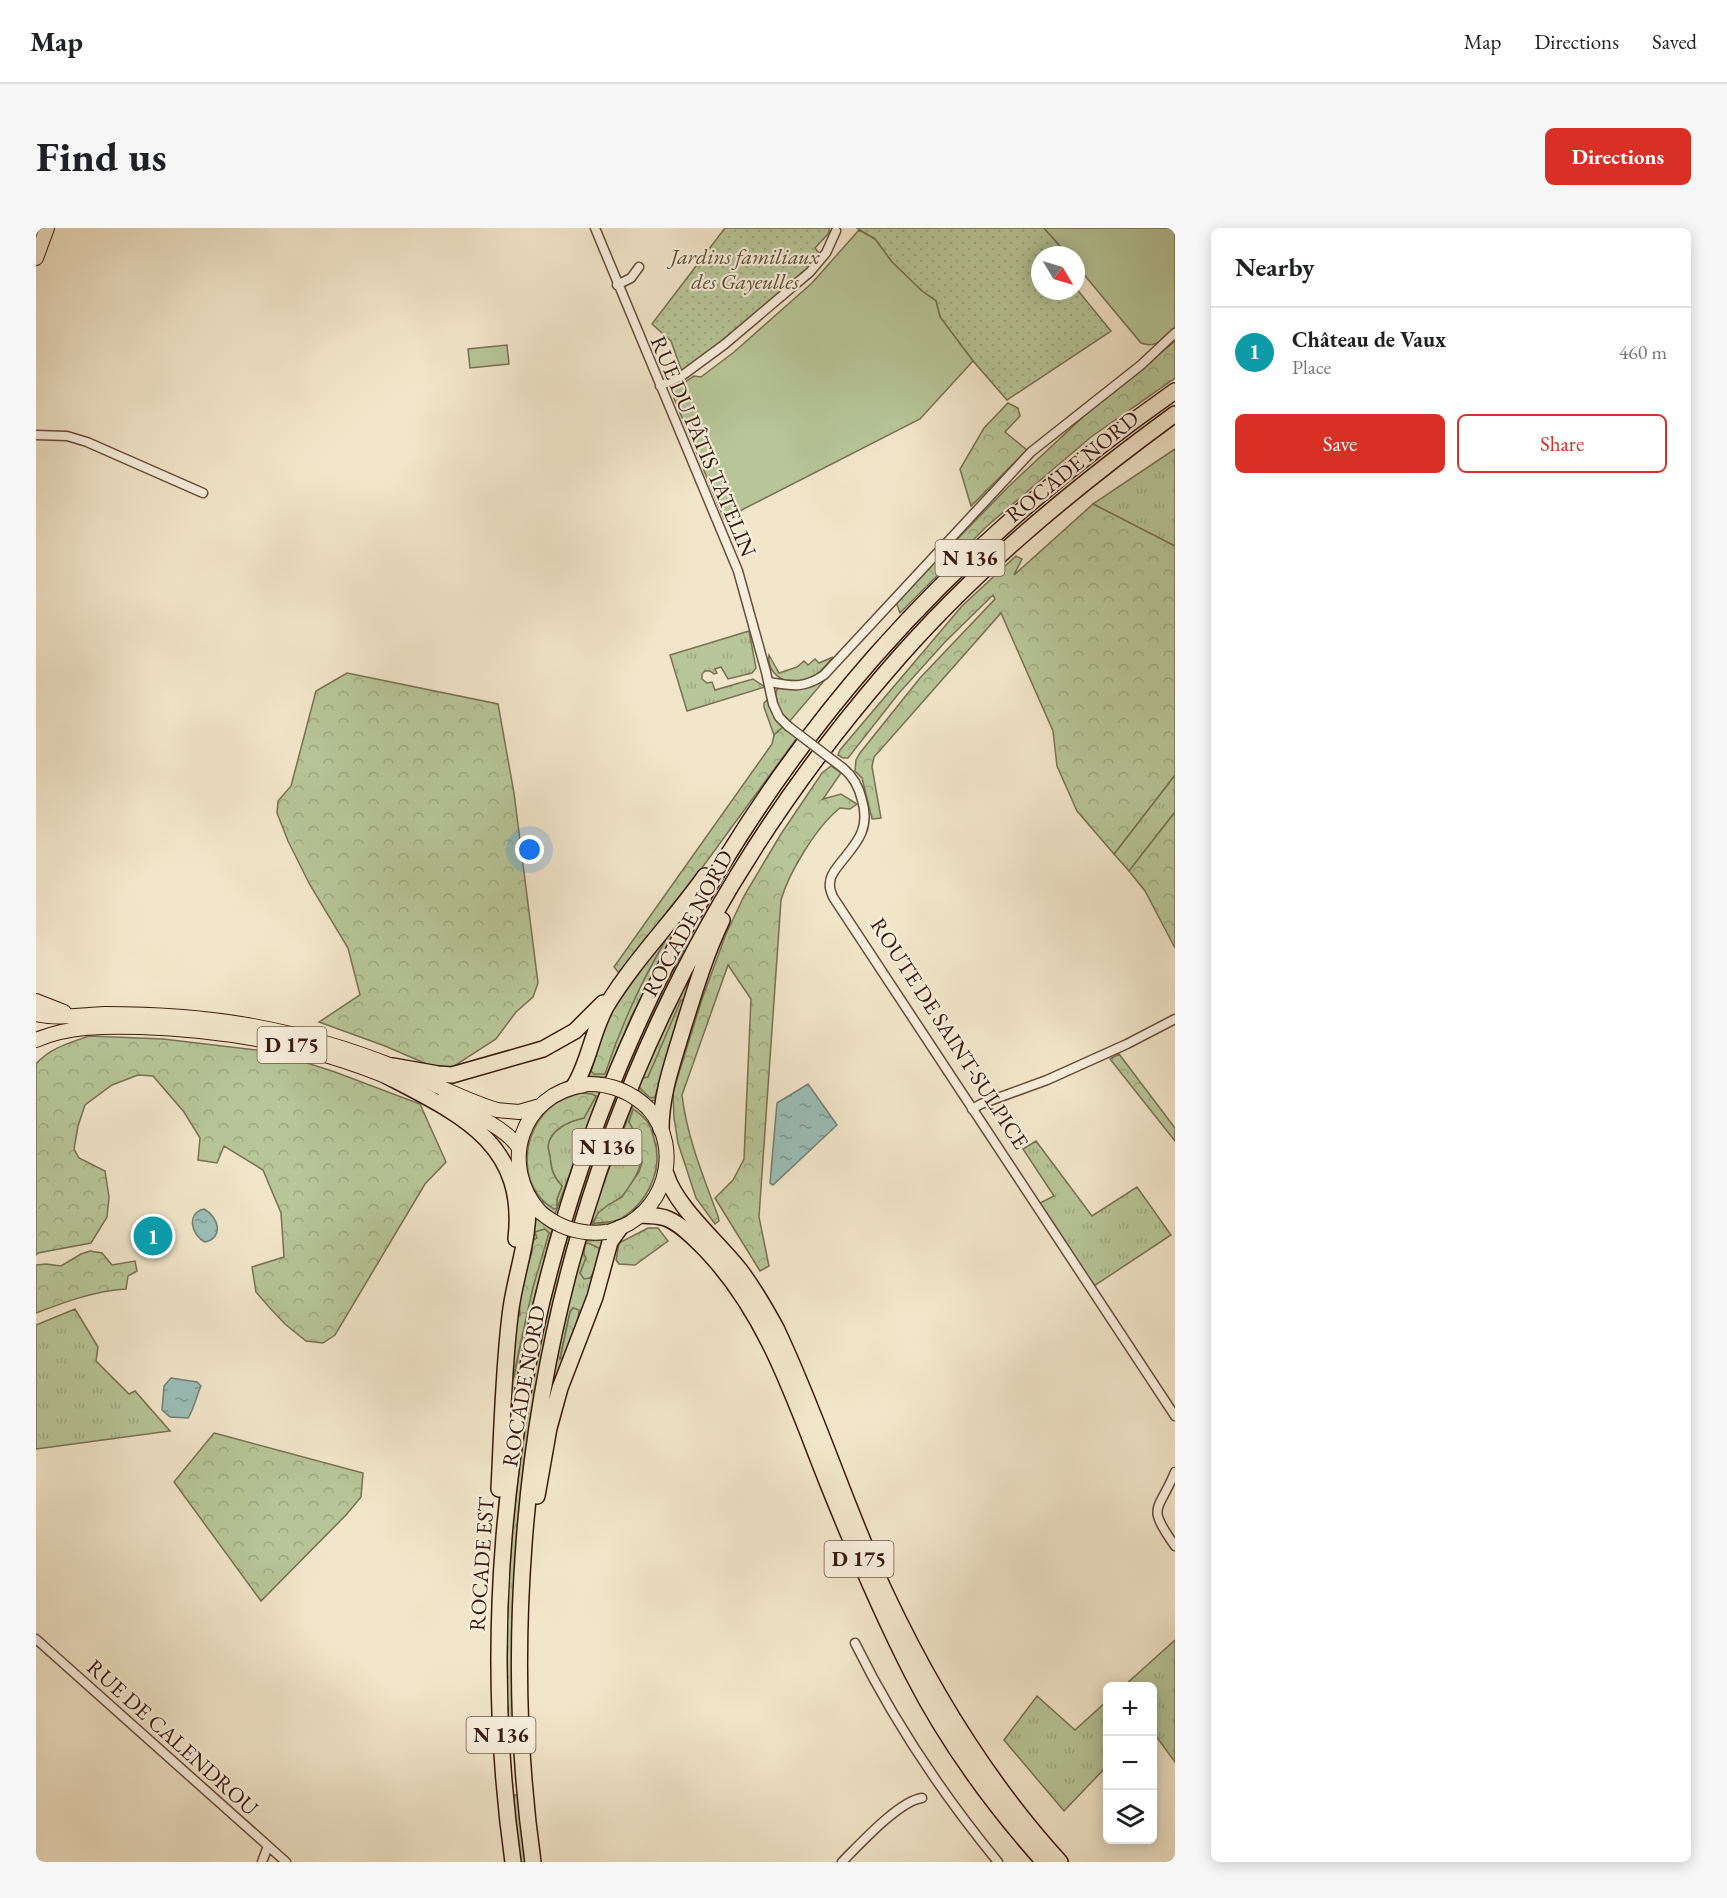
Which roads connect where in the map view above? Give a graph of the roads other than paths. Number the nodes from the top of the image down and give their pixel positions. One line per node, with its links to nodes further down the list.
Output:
1 (47, 228): 4 (main road)
2 (594, 228): 6 (street, RUE DU PÂTIS TATELIN)
3 (836, 231): 8 (street)
4 (36, 258)
5 (639, 267): 6 (street)
6 (617, 285): 8 (street, RUE DU PÂTIS TATELIN)
7 (1175, 333): 13 (street)
8 (660, 386): 13 (street, RUE DU PÂTIS TATELIN)
9 (1175, 391): 15 (highway, ROCADE NORD / N 136)
10 (1175, 414): 14 (highway, ROCADE NORD / N 136)
11 (36, 435): 12 (street)
12 (203, 493)
13 (769, 682): 25 (street, ROUTE DE SAINT-SULPICE, bridge)
14 (833, 736): 26 (highway); 37 (highway, ROCADE NORD / N 136)
15 (795, 756): 16 (highway); 36 (highway, ROCADE EST / N 136)
16 (618, 988): 22 (highway); 23 (highway)
17 (36, 1001): 19 (main road)
18 (36, 1014): 19 (main road, D 175)
19 (68, 1016): 22 (main road, D 175)
20 (1175, 1019): 25 (street)
21 (36, 1040): 22 (main road, D 175)
22 (390, 1071): 24 (main road, D 175); 27 (main road, D 175); 32 (highway)
23 (582, 1085): 24 (main road); 26 (main road, bridge)
24 (540, 1106): 27 (main road)
25 (972, 1108): 33 (street, ROUTE DE SAINT-SULPICE)
26 (661, 1129): 28 (main road)
27 (519, 1148): 29 (main road)
28 (666, 1174): 30 (main road); 49 (highway, D 175)
29 (527, 1195): 31 (main road, bridge); 32 (highway)
30 (641, 1215): 31 (main road); 48 (highway, D 175)
31 (613, 1230): 37 (highway)
32 (510, 1317): 36 (highway)
33 (1175, 1416)
34 (1175, 1472): 35 (street)
35 (1175, 1546)
36 (499, 1608): 44 (highway, ROCADE EST / N 136)
37 (519, 1609): 45 (highway, ROCADE EST / N 136)
38 (36, 1639): 41 (street, RUE DE CALENDROU)
39 (855, 1643): 47 (street)
40 (922, 1798): 46 (street)
41 (268, 1846): 42 (street); 43 (street, RUE DE CALENDROU)
42 (262, 1862)
43 (286, 1862)
44 (513, 1862)
45 (533, 1862)
46 (842, 1862)
47 (998, 1862)
48 (1044, 1862)
49 (1060, 1862)

